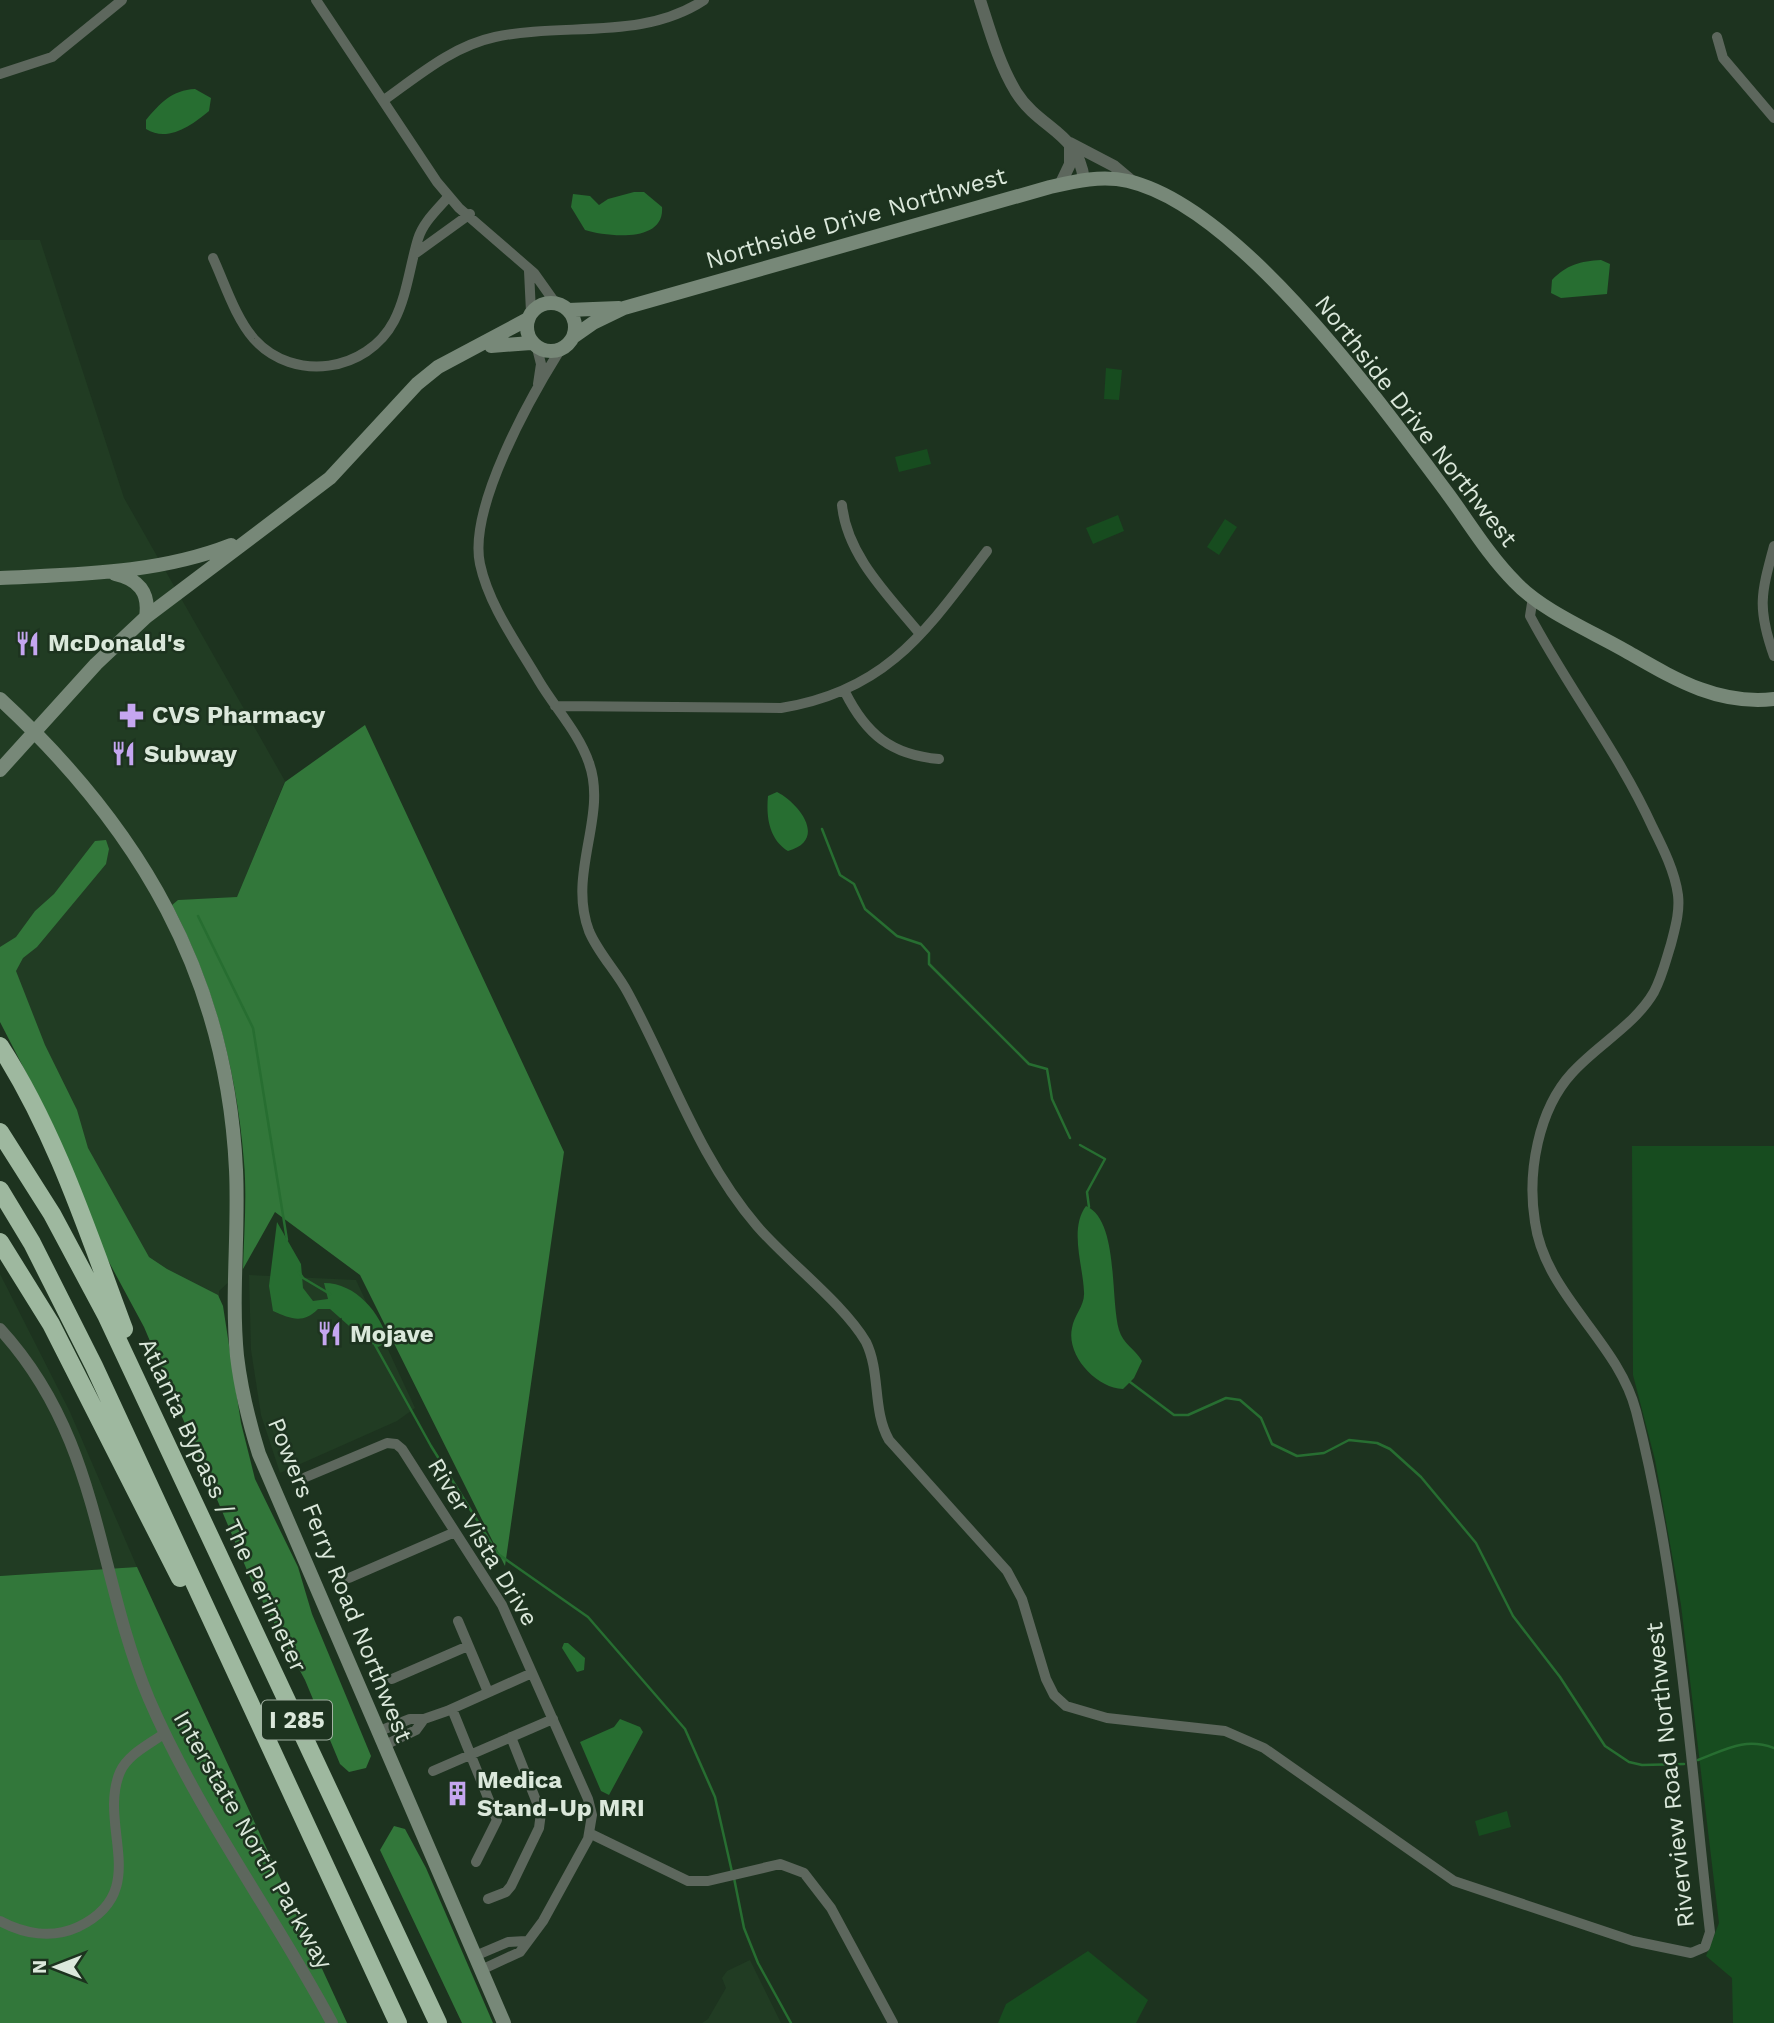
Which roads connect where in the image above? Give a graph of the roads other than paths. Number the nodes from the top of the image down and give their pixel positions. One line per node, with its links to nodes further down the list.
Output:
1 (122, 0): 6 (street)
2 (317, 0): 7 (street)
3 (704, 0): 7 (street)
4 (980, 0): 9 (street)
5 (1717, 37): 8 (street)
6 (0, 74)
7 (384, 100): 13 (street)
8 (1774, 118)
9 (1070, 142): 10 (street); 11 (street); 12 (street)
10 (1084, 180): 11 (main road, Northside Drive Northwest); 12 (main road, Northside Drive Northwest)
11 (1133, 182): 32 (main road, Northside Drive Northwest)
12 (1060, 185): 19 (main road, Northside Drive Northwest)
13 (449, 196): 14 (street); 15 (street)
14 (470, 214): 15 (street); 17 (street)
15 (416, 253): 16 (street)
16 (213, 258)
17 (528, 267): 18 (street); 20 (street)
18 (562, 307): 19 (main road, Northside Drive Northwest); 20 (main road); 21 (main road)
19 (624, 308): 21 (main road, Northside Drive Northwest)
20 (529, 316): 22 (main road); 23 (main road)
21 (573, 337): 24 (main road)
22 (534, 345): 23 (main road); 24 (main road); 25 (street, Riverview Road Northwest)
23 (472, 350): 27 (main road)
24 (560, 350): 25 (street, Riverview Road Northwest)
25 (536, 394): 39 (street, Riverview Road Northwest)
26 (842, 505): 34 (street)
27 (248, 538): 30 (main road); 33 (main road)
28 (1774, 546): 35 (street)
29 (987, 551): 34 (street)
30 (106, 572): 31 (main road); 33 (main road)
31 (0, 578)
32 (1533, 597): 38 (main road, Northside Drive Northwest); 39 (street, Riverview Road Northwest)
33 (146, 617): 40 (main road)
34 (920, 634): 36 (street)
35 (1774, 656)
36 (845, 692): 39 (street); 41 (street)
37 (0, 699): 40 (main road, Powers Ferry Road Northwest)
38 (1774, 699)
39 (555, 706)
40 (35, 732): 42 (main road); 62 (main road, Powers Ferry Road Northwest)
41 (939, 759)
42 (0, 770)
43 (0, 1046): 48 (highway)
44 (0, 1132): 48 (highway, Atlanta Bypass / The Perimeter / I 285)
45 (0, 1190): 54 (highway, I 285)
46 (0, 1242): 54 (highway)
47 (0, 1329): 60 (street, Interstate North Parkway)
48 (156, 1418): 74 (highway, Atlanta Bypass / The Perimeter / I 285)
49 (306, 1477): 50 (street, River Vista Drive)
50 (455, 1532): 51 (street); 55 (street, River Vista Drive)
51 (349, 1578)
52 (458, 1621): 53 (street)
53 (468, 1646): 56 (street); 57 (street)
54 (230, 1660): 73 (highway, I 285)
55 (533, 1673): 57 (street); 59 (street, River Vista Drive)
56 (393, 1679)
57 (488, 1692): 58 (street)
58 (452, 1709): 62 (street); 63 (street)
59 (553, 1719): 61 (street); 65 (street, River Vista Drive)
60 (165, 1733): 68 (street); 72 (street, Interstate North Parkway)
61 (511, 1737): 63 (street); 67 (street)
62 (380, 1739): 70 (main road, Powers Ferry Road Northwest)
63 (471, 1754): 64 (street); 66 (street)
64 (433, 1771)
65 (589, 1833): 69 (street, River Vista Drive); 76 (street)
66 (476, 1863)
67 (488, 1899)
68 (0, 1921)
69 (526, 1941): 70 (street); 71 (street, River Vista Drive)
70 (475, 1956): 71 (main road, Powers Ferry Road Northwest)
71 (481, 1970): 75 (main road, Powers Ferry Road Northwest)
72 (332, 2023)
73 (398, 2023)
74 (438, 2023)
75 (504, 2023)
76 (893, 2023)

